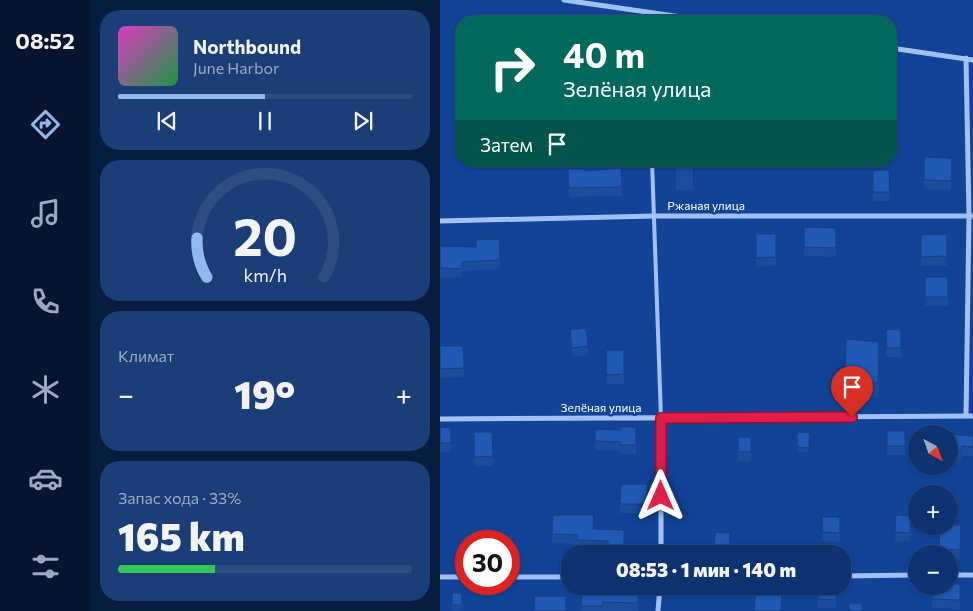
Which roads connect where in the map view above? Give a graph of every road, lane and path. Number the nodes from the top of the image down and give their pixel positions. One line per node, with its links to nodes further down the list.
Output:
1 (564, 0): 2 (street)
2 (655, 13): 3 (street)
3 (668, 15)
4 (897, 49): 5 (street)
5 (966, 58): 6 (street); 9 (street)
6 (973, 60)
7 (652, 167): 8 (lane)
8 (654, 216): 9 (street, Ржаная улица); 10 (street, Ржаная улица); 13 (lane)
9 (971, 216): 11 (street)
10 (440, 221)
11 (966, 416): 12 (street, Зелёная улица); 13 (street, Зелёная улица)
12 (973, 416)
13 (661, 418): 14 (street, Зелёная улица); 15 (street)
14 (440, 419)
15 (661, 545)
16 (958, 575): 17 (street)
17 (973, 575)
18 (851, 576): 19 (street)
19 (908, 576)
20 (440, 577): 21 (street)
21 (455, 577)
22 (520, 577): 23 (street)
23 (561, 577)
24 (659, 595): 25 (street)
25 (658, 611)

